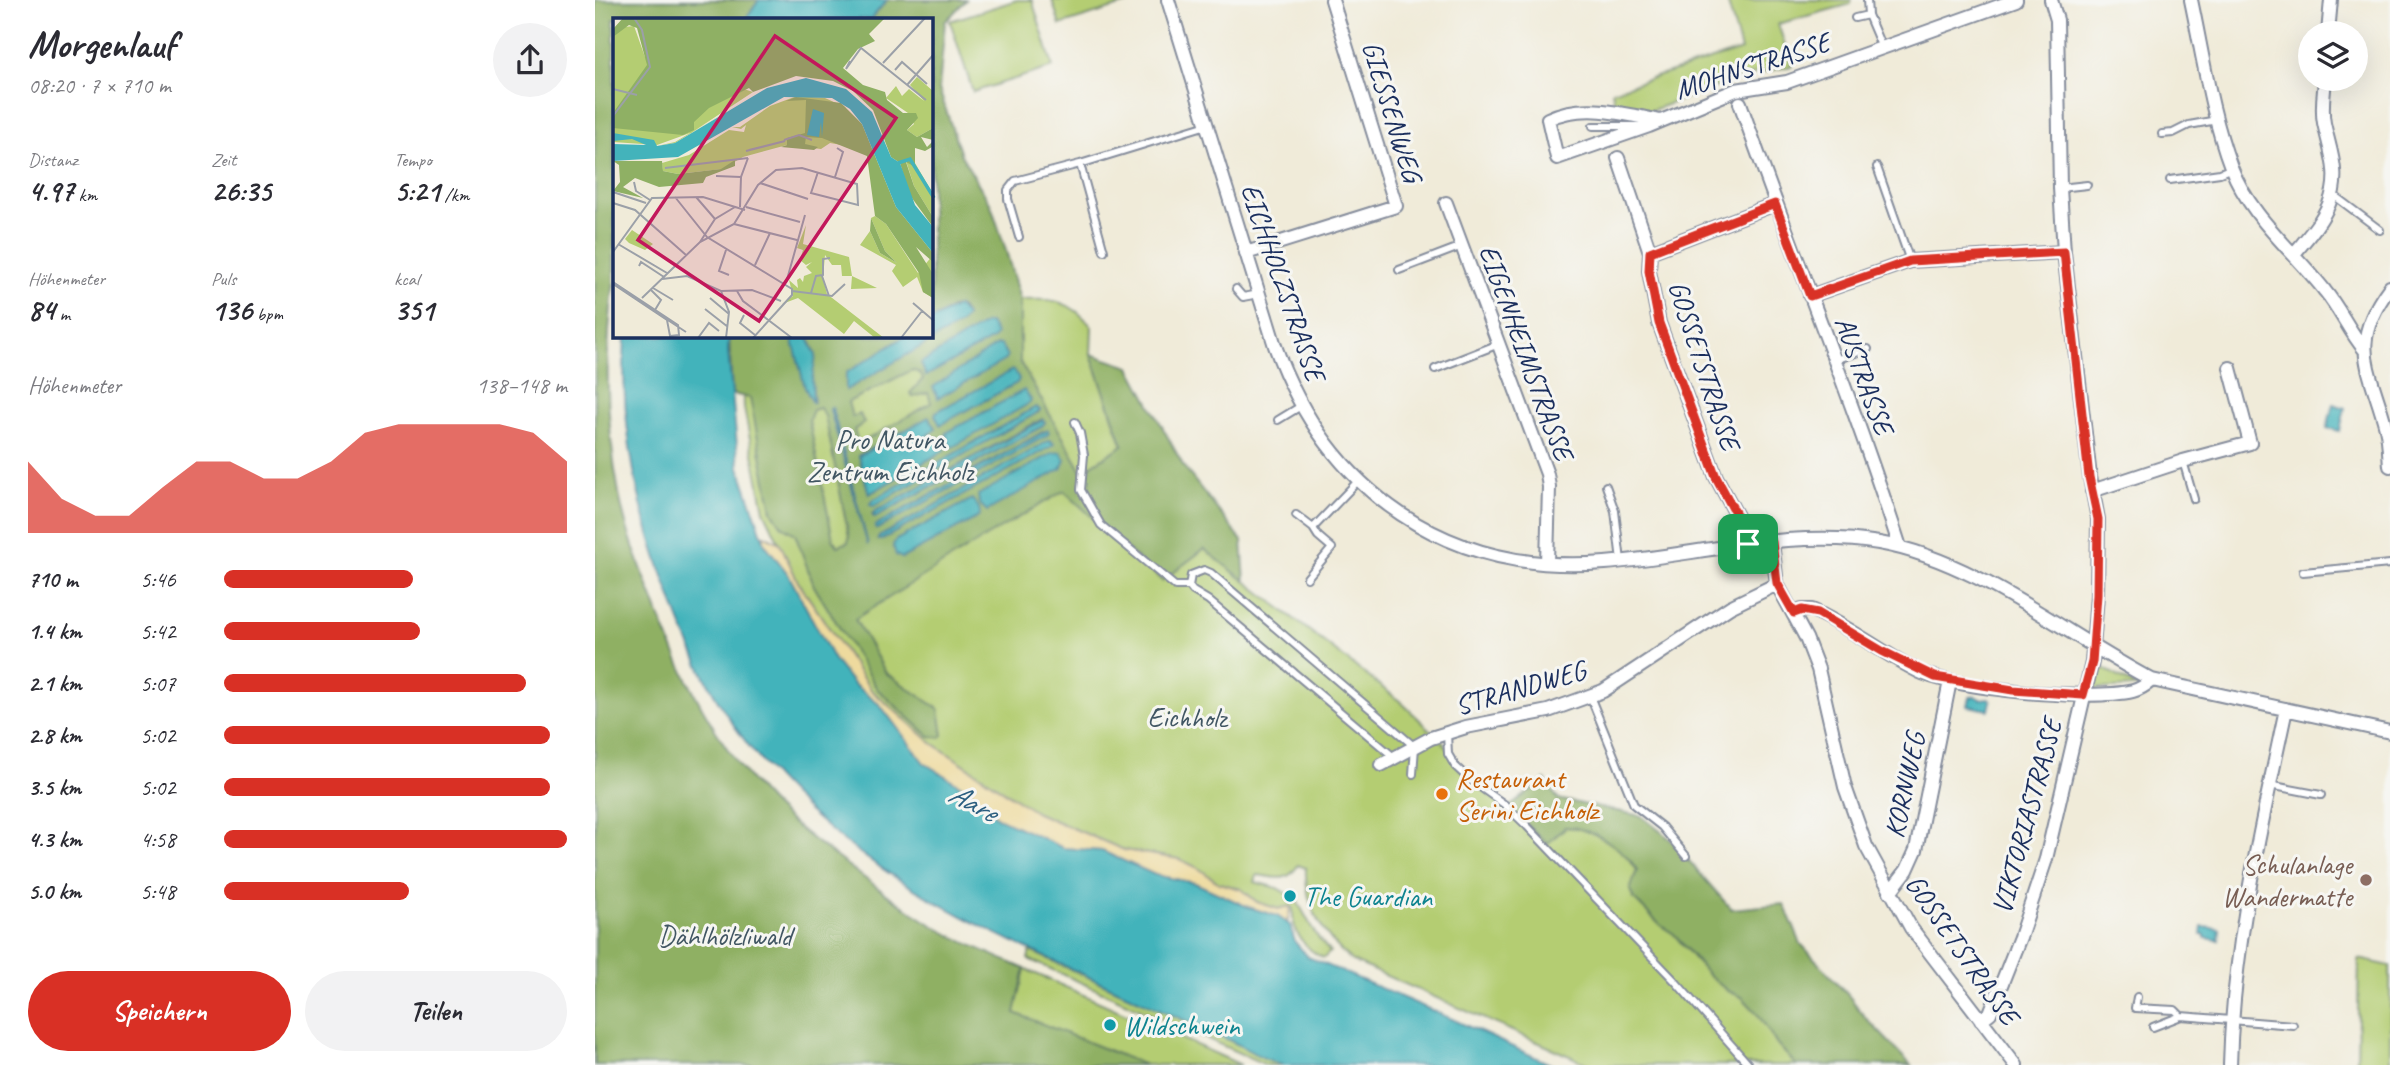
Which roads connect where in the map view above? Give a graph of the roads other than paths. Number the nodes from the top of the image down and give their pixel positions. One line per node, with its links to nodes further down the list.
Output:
1 (1168, 0): 16 (street, EICHHOLZSTRASSE)
2 (1332, 0): 35 (street, GIESSENWEG)
3 (1867, 0): 8 (lane)
4 (2013, 0): 11 (street, MOHNSTRASSE)
5 (2050, 0): 25 (street, VIKTORIASTRASSE)
6 (2190, 0): 14 (street)
7 (2331, 0): 10 (street)
8 (1868, 15): 9 (lane); 11 (lane)
9 (1855, 18)
10 (2329, 21)
11 (1882, 48): 15 (street, MOHNSTRASSE)
12 (2324, 91): 26 (street)
13 (1740, 103): 28 (street, AUSTRASSE)
14 (2217, 120): 18 (lane); 22 (street)
15 (1655, 123): 15 (street, MOHNSTRASSE); 17 (lane)
16 (1207, 125): 20 (lane); 35 (street, EICHHOLZSTRASSE)
17 (1593, 126)
18 (2162, 134)
19 (1618, 158): 33 (street, GOSSETSTRASSE)
20 (1080, 164): 30 (lane); 32 (lane)
21 (1878, 167): 37 (lane)
22 (2232, 169): 23 (lane); 36 (street)
23 (2170, 180)
24 (2088, 185): 25 (lane)
25 (2060, 188): 34 (street, VIKTORIASTRASSE)
26 (2332, 194): 29 (lane); 36 (street)
27 (1446, 203): 31 (street, EIGENHEIMSTRASSE)
28 (1775, 204): 33 (street); 42 (street, AUSTRASSE)
29 (2380, 230)
30 (1019, 237)
31 (1462, 246): 38 (lane); 43 (street, EIGENHEIMSTRASSE)
32 (1104, 251)
33 (1650, 252): 61 (street, GOSSETSTRASSE)
34 (2064, 252): 37 (street); 56 (street, VIKTORIASTRASSE)
35 (1246, 253): 41 (street, EICHHOLZSTRASSE)
36 (2294, 254): 45 (street)
37 (1910, 261): 42 (street)
38 (1399, 270)
39 (2390, 287): 45 (street)
40 (1236, 289): 41 (lane)
41 (1259, 294): 49 (street, EICHHOLZSTRASSE)
42 (1810, 296): 46 (street, AUSTRASSE)
43 (1499, 344): 48 (lane); 64 (street, EIGENHEIMSTRASSE)
44 (1868, 349): 46 (lane)
45 (2364, 349): 53 (street)
46 (1835, 360): 62 (street, AUSTRASSE)
47 (2230, 368): 52 (street)
48 (1434, 369)
49 (1301, 406): 50 (lane); 54 (street, EICHHOLZSTRASSE)
50 (1278, 420)
51 (1075, 422): 69 (lane)
52 (2183, 461): 56 (street); 57 (lane)
53 (2390, 466)
54 (1357, 481): 59 (lane); 64 (street, EICHHOLZSTRASSE)
55 (1606, 486): 63 (lane)
56 (2092, 491): 71 (street, VIKTORIASTRASSE)
57 (2193, 499)
58 (1296, 515): 59 (lane)
59 (1313, 528): 67 (lane)
60 (1772, 542): 61 (street, EICHHOLZSTRASSE); 62 (street, EICHHOLZSTRASSE); 68 (street, GOSSETSTRASSE)
61 (1748, 544): 63 (street, EICHHOLZSTRASSE)
62 (1900, 547): 71 (street, EICHHOLZSTRASSE)
63 (1621, 561): 64 (street, EICHHOLZSTRASSE)
64 (1547, 563)
65 (2390, 564): 66 (lane)
66 (2303, 572)
67 (1307, 578)
68 (1777, 583): 70 (street, GOSSETSTRASSE); 75 (street, STRANDWEG)
69 (1189, 586): 79 (lane); 80 (lane)
70 (1794, 613): 73 (street); 86 (street, GOSSETSTRASSE)
71 (2092, 646): 72 (street, EICHHOLZSTRASSE); 74 (street, VIKTORIASTRASSE)
72 (2152, 680): 74 (street); 76 (street, EICHHOLZSTRASSE)
73 (1950, 681): 74 (street); 86 (street, KORNWEG)
74 (2083, 695): 89 (street, VIKTORIASTRASSE)
75 (1590, 696): 78 (street, STRANDWEG); 85 (lane)
76 (2286, 709): 77 (street, EICHHOLZSTRASSE); 83 (street)
77 (2390, 732)
78 (1447, 733): 79 (street, STRANDWEG); 93 (lane)
79 (1415, 747): 80 (street, STRANDWEG); 82 (lane)
80 (1395, 758): 81 (street, STRANDWEG)
81 (1381, 765)
82 (1413, 774)
83 (2269, 785): 84 (lane); 90 (street)
84 (2321, 794)
85 (1686, 856)
86 (1890, 892): 89 (street, GOSSETSTRASSE)
87 (2137, 997): 88 (lane)
88 (2181, 1016): 90 (lane); 92 (lane)
89 (1981, 1020): 94 (street, GOSSETSTRASSE)
90 (2232, 1020): 91 (lane); 95 (street)
91 (2293, 1025)
92 (2153, 1027)
93 (1749, 1065)
94 (2016, 1065)
95 (2230, 1065)

